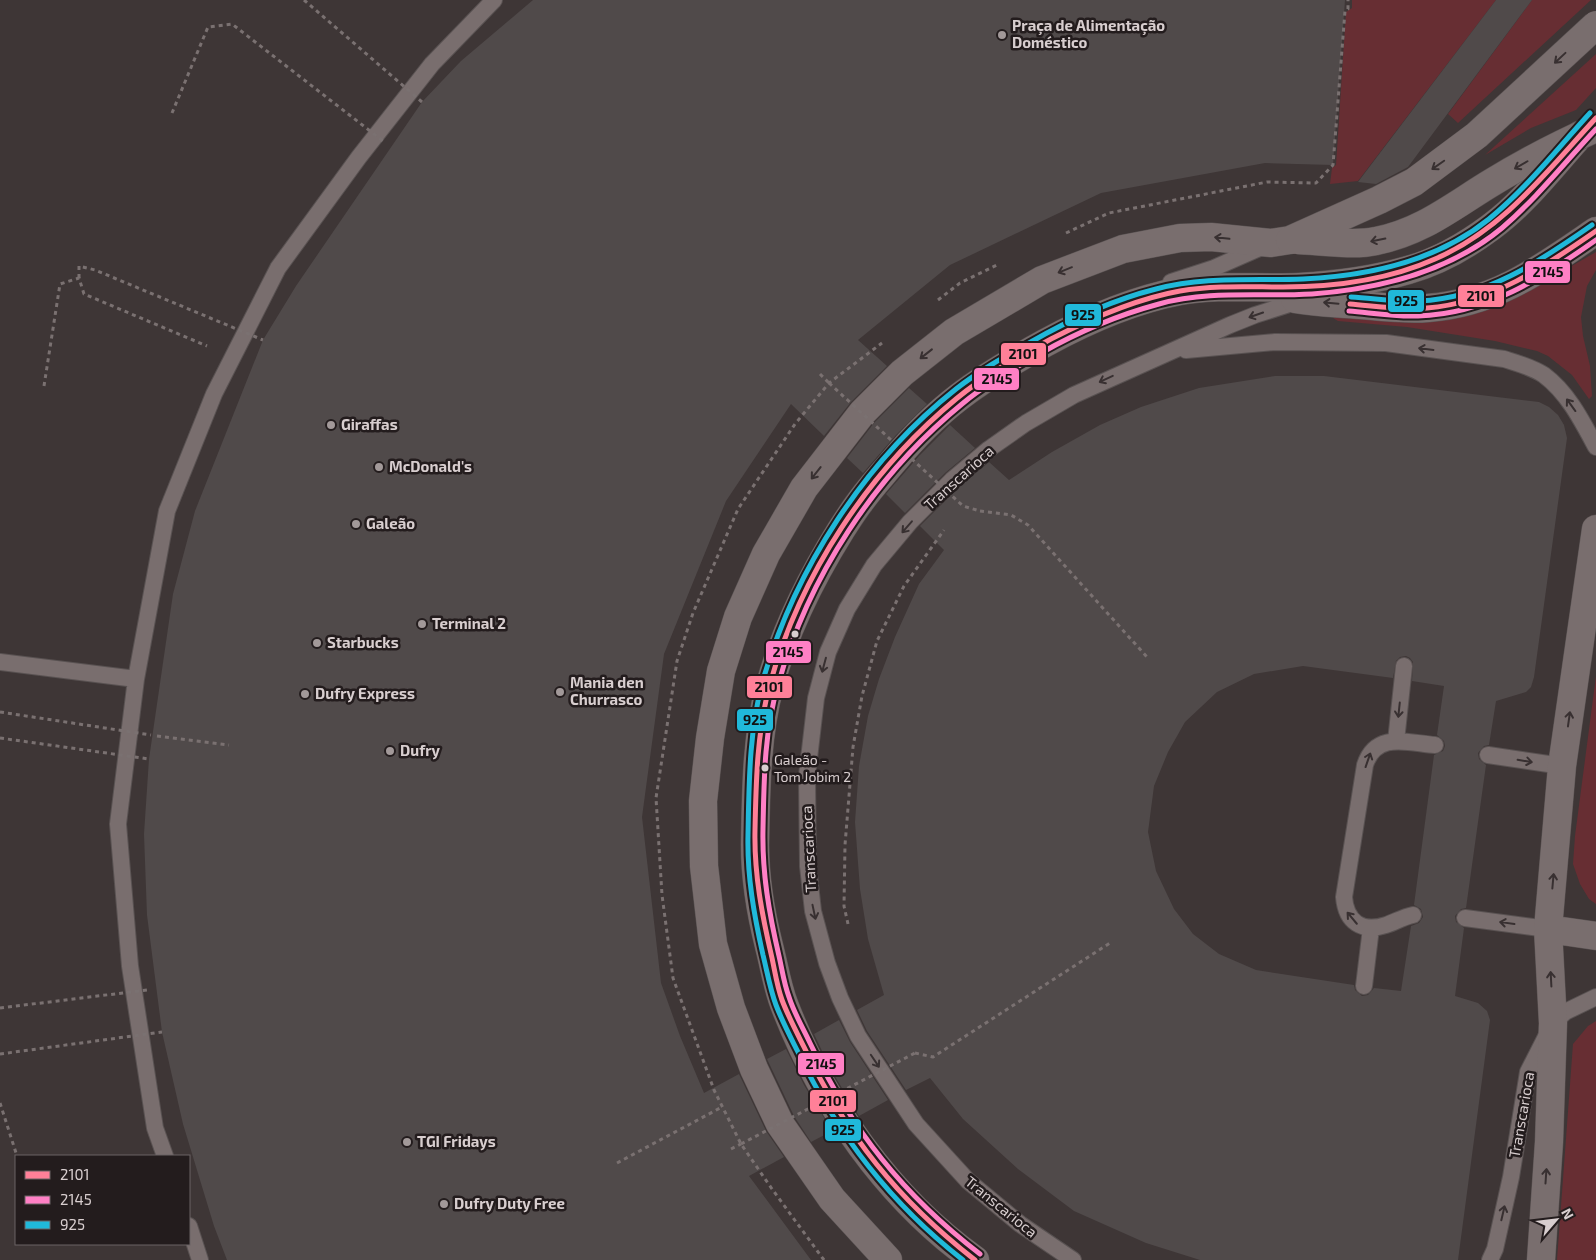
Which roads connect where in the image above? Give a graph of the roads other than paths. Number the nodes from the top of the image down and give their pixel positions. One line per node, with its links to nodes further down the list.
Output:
1 (494, 0): 14 (lane)
2 (1596, 25): 6 (street, one-way to 6, bridge)
3 (1596, 118): 7 (street)
4 (1596, 128): 6 (street, one-way to 6, bridge)
5 (1596, 231): 8 (street, one-way to 8)
6 (1280, 242): 30 (street, one-way to 30); 31 (lane)
7 (1242, 287): 8 (street); 32 (street)
8 (1302, 300): 9 (lane, Transcarioca, one-way to 9)
9 (1172, 352): 10 (lane, one-way to 9); 33 (lane, Transcarioca, one-way to 33)
10 (1596, 447)
11 (1596, 530): 18 (street, one-way to 11)
12 (0, 662): 14 (lane)
13 (1404, 666): 15 (lane, one-way to 15)
14 (136, 679): 27 (lane)
15 (1396, 741): 16 (lane); 21 (lane, one-way to 15)
16 (1436, 745)
17 (1488, 755): 18 (lane, one-way to 18)
18 (1562, 766): 22 (street, one-way to 18)
19 (1413, 915): 21 (lane)
20 (1465, 918): 22 (lane, one-way to 20)
21 (1371, 928): 24 (lane)
22 (1548, 929): 23 (street); 26 (street, one-way to 22)
23 (1596, 936)
24 (1364, 986)
25 (1596, 997): 26 (lane, Transcarioca)
26 (1553, 1023): 34 (lane, Transcarioca, one-way to 26); 35 (street, one-way to 26)
27 (165, 1155)
28 (190, 1229): 29 (lane)
29 (200, 1260)
30 (888, 1260)
31 (959, 1260)
32 (975, 1260)
33 (1071, 1260)
34 (1490, 1260)
35 (1541, 1260)

